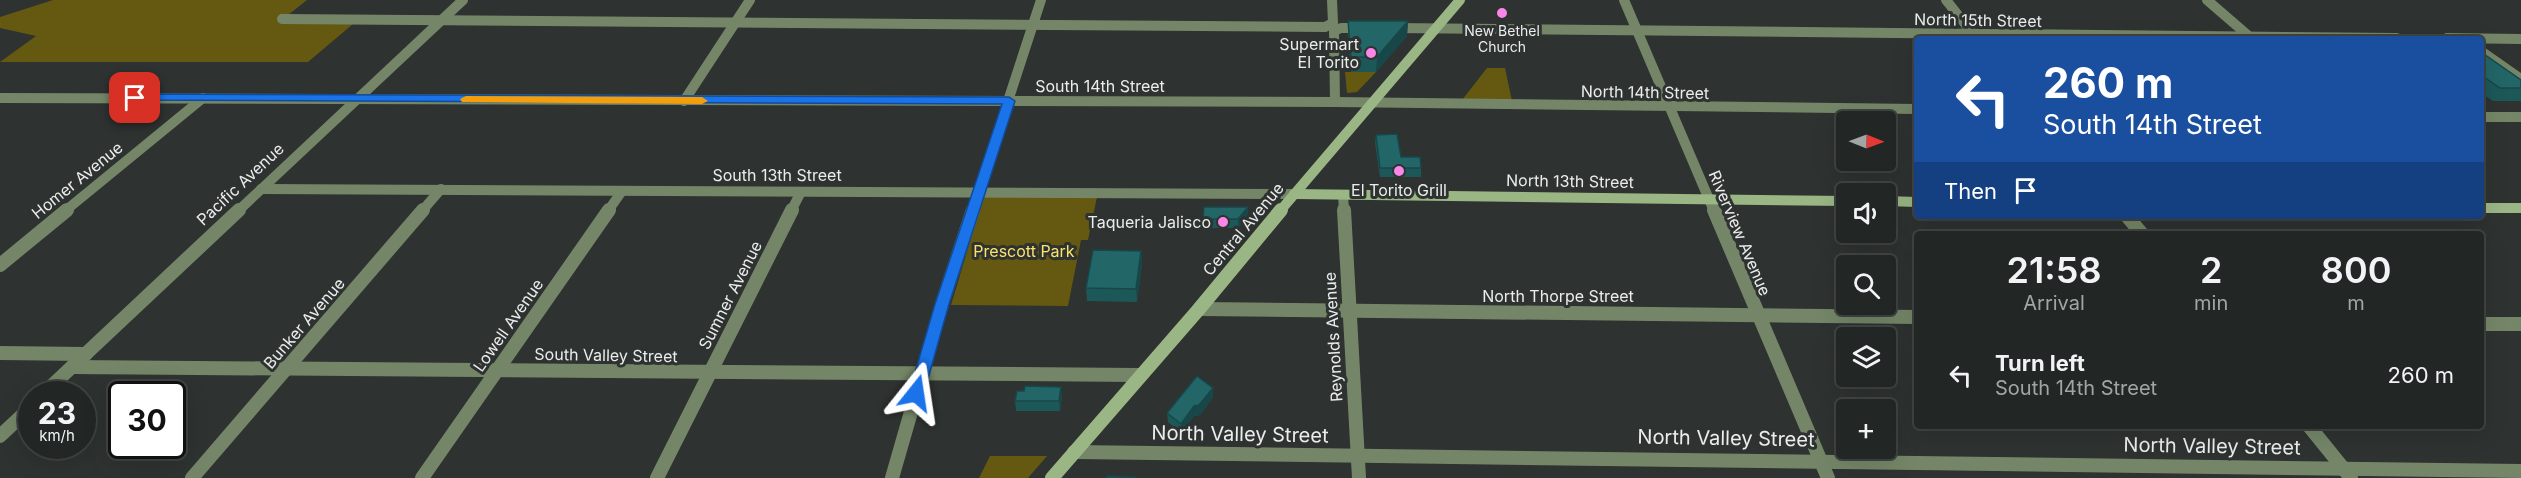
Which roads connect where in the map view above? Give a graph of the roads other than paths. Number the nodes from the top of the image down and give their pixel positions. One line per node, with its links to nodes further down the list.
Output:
1 (463, 0): 10 (street, Pacific Avenue)
2 (750, 0): 11 (street)
3 (1041, 0): 12 (street)
4 (1332, 0): 13 (street)
5 (1460, 0): 14 (main road, Central Avenue)
6 (1624, 0): 15 (street, Riverview Avenue)
7 (1946, 0): 17 (street)
8 (2207, 0): 18 (street)
9 (282, 19): 10 (street, North 15th Street)
10 (439, 21): 11 (street, North 15th Street); 25 (street, Pacific Avenue)
11 (734, 22): 12 (street, North 15th Street); 26 (street)
12 (1034, 25): 13 (street, North 15th Street); 27 (street)
13 (1333, 27): 14 (street, North 15th Street); 28 (street)
14 (1434, 28): 15 (street, North 15th Street); 29 (main road, Central Avenue)
15 (1637, 31): 16 (street, North 15th Street); 30 (street, Riverview Avenue)
16 (1920, 36)
17 (1975, 36)
18 (2249, 36)
19 (2484, 39): 20 (street)
20 (2521, 39)
21 (2484, 53): 22 (street)
22 (2521, 79)
23 (0, 98): 24 (street, South 14th Street)
24 (203, 98): 25 (street, South 14th Street); 49 (street, Homer Avenue)
25 (356, 99): 26 (street, South 14th Street); 34 (street, Pacific Avenue)
26 (684, 101): 27 (street, South 14th Street)
27 (1009, 101): 28 (street, South 14th Street); 38 (street)
28 (1335, 102): 29 (street, South 14th Street)
29 (1373, 103): 30 (street, North 14th Street); 39 (main road, Central Avenue)
30 (1668, 107): 31 (street, North 14th Street); 41 (street, Riverview Avenue)
31 (1914, 109)
32 (2484, 117): 33 (street)
33 (2521, 117)
34 (261, 189): 35 (street, South 13th Street); 57 (street, Pacific Avenue)
35 (441, 189): 36 (street, South 13th Street); 59 (street, Bunker Avenue)
36 (622, 191): 37 (street, South 13th Street); 60 (street, Lowell Avenue)
37 (801, 192): 38 (street, South 13th Street); 61 (street, Sumner Avenue)
38 (978, 192): 39 (street, South 13th Street); 62 (street)
39 (1293, 194): 40 (main road, North 13th Street); 50 (main road, Central Avenue)
40 (1343, 195): 41 (main road, North 13th Street); 51 (street, Reynolds Avenue)
41 (1707, 198): 42 (main road, North 13th Street); 52 (street, Riverview Avenue)
42 (1836, 201)
43 (1896, 201): 44 (main road)
44 (1914, 202)
45 (2484, 208): 46 (main road)
46 (2520, 209)
47 (2130, 219): 48 (street)
48 (2140, 231)
49 (0, 265)
50 (1199, 309): 51 (street, North Thorpe Street); 63 (main road, Central Avenue)
51 (1350, 311): 52 (street, North Thorpe Street); 69 (street, Reynolds Avenue)
52 (1758, 314): 53 (street, North Thorpe Street); 70 (street, Riverview Avenue)
53 (1914, 317)
54 (2484, 324): 55 (street)
55 (2521, 324)
56 (0, 352): 57 (street)
57 (86, 354): 58 (street, Pacific Avenue)
58 (72, 367): 59 (street, South Valley Street); 64 (street, Pacific Avenue)
59 (286, 369): 60 (street, South Valley Street); 73 (street, Bunker Avenue)
60 (496, 371): 61 (street, South Valley Street); 74 (street, Lowell Avenue)
61 (710, 373): 62 (street, South Valley Street); 75 (street, Sumner Avenue)
62 (921, 374): 63 (street, South Valley Street); 76 (street)
63 (1139, 375): 68 (main road, Central Avenue)
64 (57, 381)
65 (18, 419): 67 (street)
66 (2311, 429): 72 (street)
67 (0, 435)
68 (1074, 452): 69 (street, North Valley Street); 77 (main road, Central Avenue)
69 (1358, 456): 70 (street, North Valley Street); 78 (street, Reynolds Avenue)
70 (1820, 460): 72 (street, North Valley Street); 79 (street, Riverview Avenue)
71 (2521, 471): 72 (street, North Valley Street)
72 (2348, 473)
73 (192, 478)
74 (422, 478)
75 (657, 478)
76 (892, 478)
77 (1052, 478)
78 (1359, 478)
79 (1828, 478)

